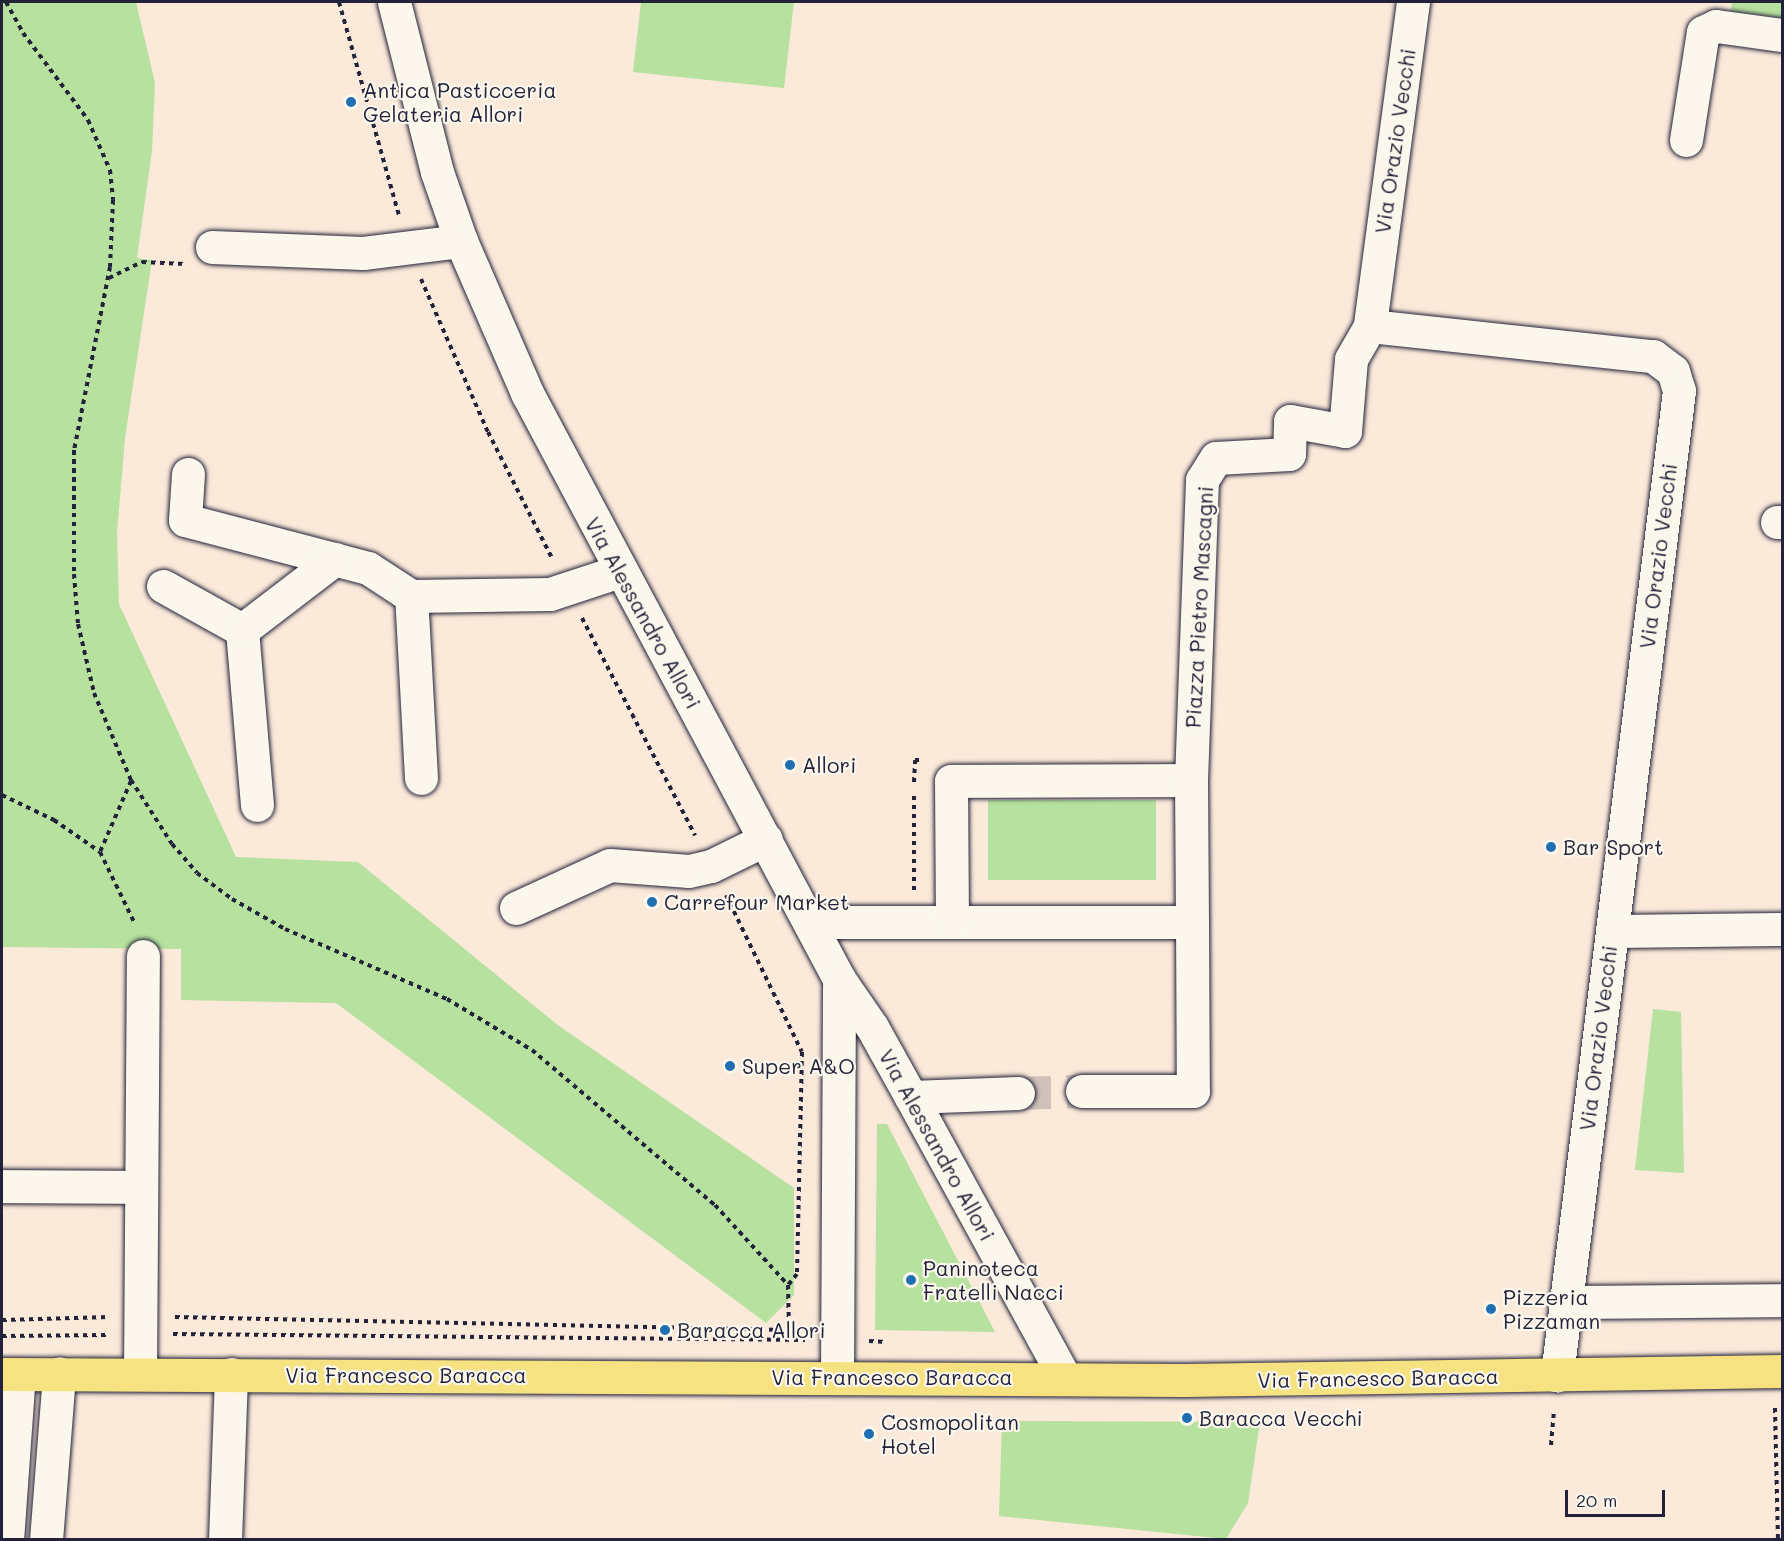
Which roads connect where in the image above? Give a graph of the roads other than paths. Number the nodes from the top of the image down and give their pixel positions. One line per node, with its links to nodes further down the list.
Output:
1 (394, 2): 5 (street, Via Alessandro Allori)
2 (1413, 2): 7 (street, Via Orazio Vecchi)
3 (1782, 35): 4 (street)
4 (1686, 140)
5 (461, 241): 6 (street); 10 (street, Via Alessandro Allori)
6 (212, 247)
7 (1370, 326): 15 (street, Piazza Pietro Mascagni); 23 (street, Via Orazio Vecchi)
8 (188, 474): 9 (street)
9 (335, 559): 12 (street); 13 (street)
10 (620, 571): 12 (street); 17 (street, Via Alessandro Allori)
11 (163, 586): 13 (street)
12 (411, 596): 14 (street)
13 (242, 630): 16 (street)
14 (421, 778)
15 (1191, 780): 20 (street); 21 (street, Piazza Pietro Mascagni)
16 (257, 805)
17 (766, 839): 18 (street); 19 (street, Via Alessandro Allori)
18 (516, 908)
19 (809, 922): 20 (street); 25 (street, Via Alessandro Allori)
20 (952, 922): 21 (street)
21 (1192, 922): 26 (street, Piazza Pietro Mascagni)
22 (1782, 929): 23 (street)
23 (1612, 931): 32 (street, Via Orazio Vecchi)
24 (143, 956): 30 (street)
25 (838, 979): 28 (street, Via Alessandro Allori); 39 (street, Via Alessandro Allori)
26 (1082, 1091)
27 (1018, 1093): 28 (street)
28 (911, 1097): 40 (street, Via Alessandro Allori)
29 (2, 1186): 30 (street)
30 (141, 1187): 36 (street)
31 (1782, 1300): 32 (street)
32 (1565, 1302): 38 (street, Via Orazio Vecchi)
33 (1782, 1371): 38 (main road, Via Francesco Baracca)
34 (10, 1374): 35 (main road, Via Francesco Baracca); 41 (street)
35 (59, 1374): 36 (main road, Via Francesco Baracca); 42 (street)
36 (140, 1374): 37 (main road, Via Francesco Baracca)
37 (231, 1374): 39 (main road, Via Francesco Baracca); 43 (street)
38 (1557, 1375): 40 (main road, Via Francesco Baracca)
39 (837, 1377): 40 (main road, Via Francesco Baracca)
40 (1064, 1377)
41 (7, 1539)
42 (46, 1539)
43 (225, 1539)

